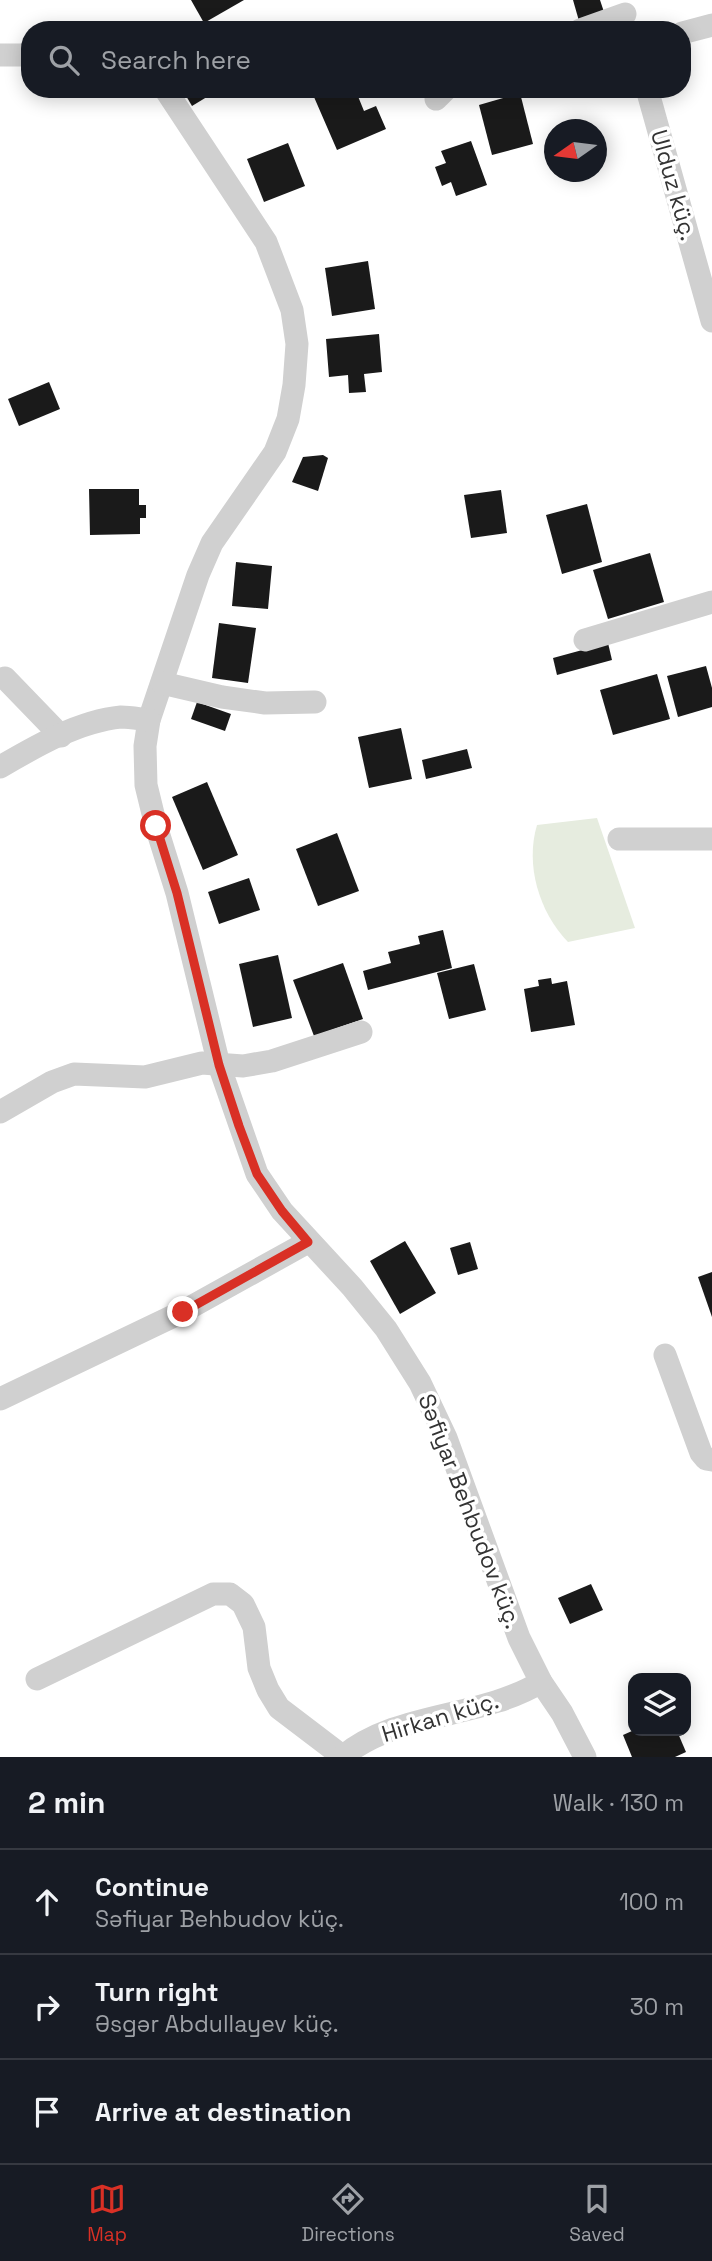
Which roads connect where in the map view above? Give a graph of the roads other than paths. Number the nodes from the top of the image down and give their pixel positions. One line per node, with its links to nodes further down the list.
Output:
1 (626, 15): 2 (street)
2 (608, 21)
3 (712, 25): 4 (street)
4 (691, 31)
5 (0, 55): 6 (street)
6 (21, 55)
7 (171, 98): 13 (street, Səfiyar Behbudov küç.)
8 (650, 98): 9 (street, Ulduz küç.)
9 (712, 321)
10 (712, 602): 11 (street)
11 (585, 640)
12 (5, 678): 16 (street)
13 (162, 683): 14 (street); 15 (street, Səfiyar Behbudov küç.)
14 (315, 702)
15 (149, 720): 16 (street); 21 (street, Səfiyar Behbudov küç.)
16 (61, 736): 17 (street)
17 (0, 767)
18 (619, 839): 19 (street)
19 (712, 839)
20 (361, 1032): 21 (street)
21 (219, 1065): 22 (street); 23 (street, Səfiyar Behbudov küç.)
22 (0, 1112)
23 (308, 1242): 25 (street); 28 (street, Səfiyar Behbudov küç.)
24 (665, 1355): 26 (street)
25 (0, 1399)
26 (712, 1460)
27 (37, 1679): 29 (street)
28 (541, 1682): 29 (street, Hirkan küç.); 30 (street, Səfiyar Behbudov küç.)
29 (342, 1757)
30 (585, 1757)

